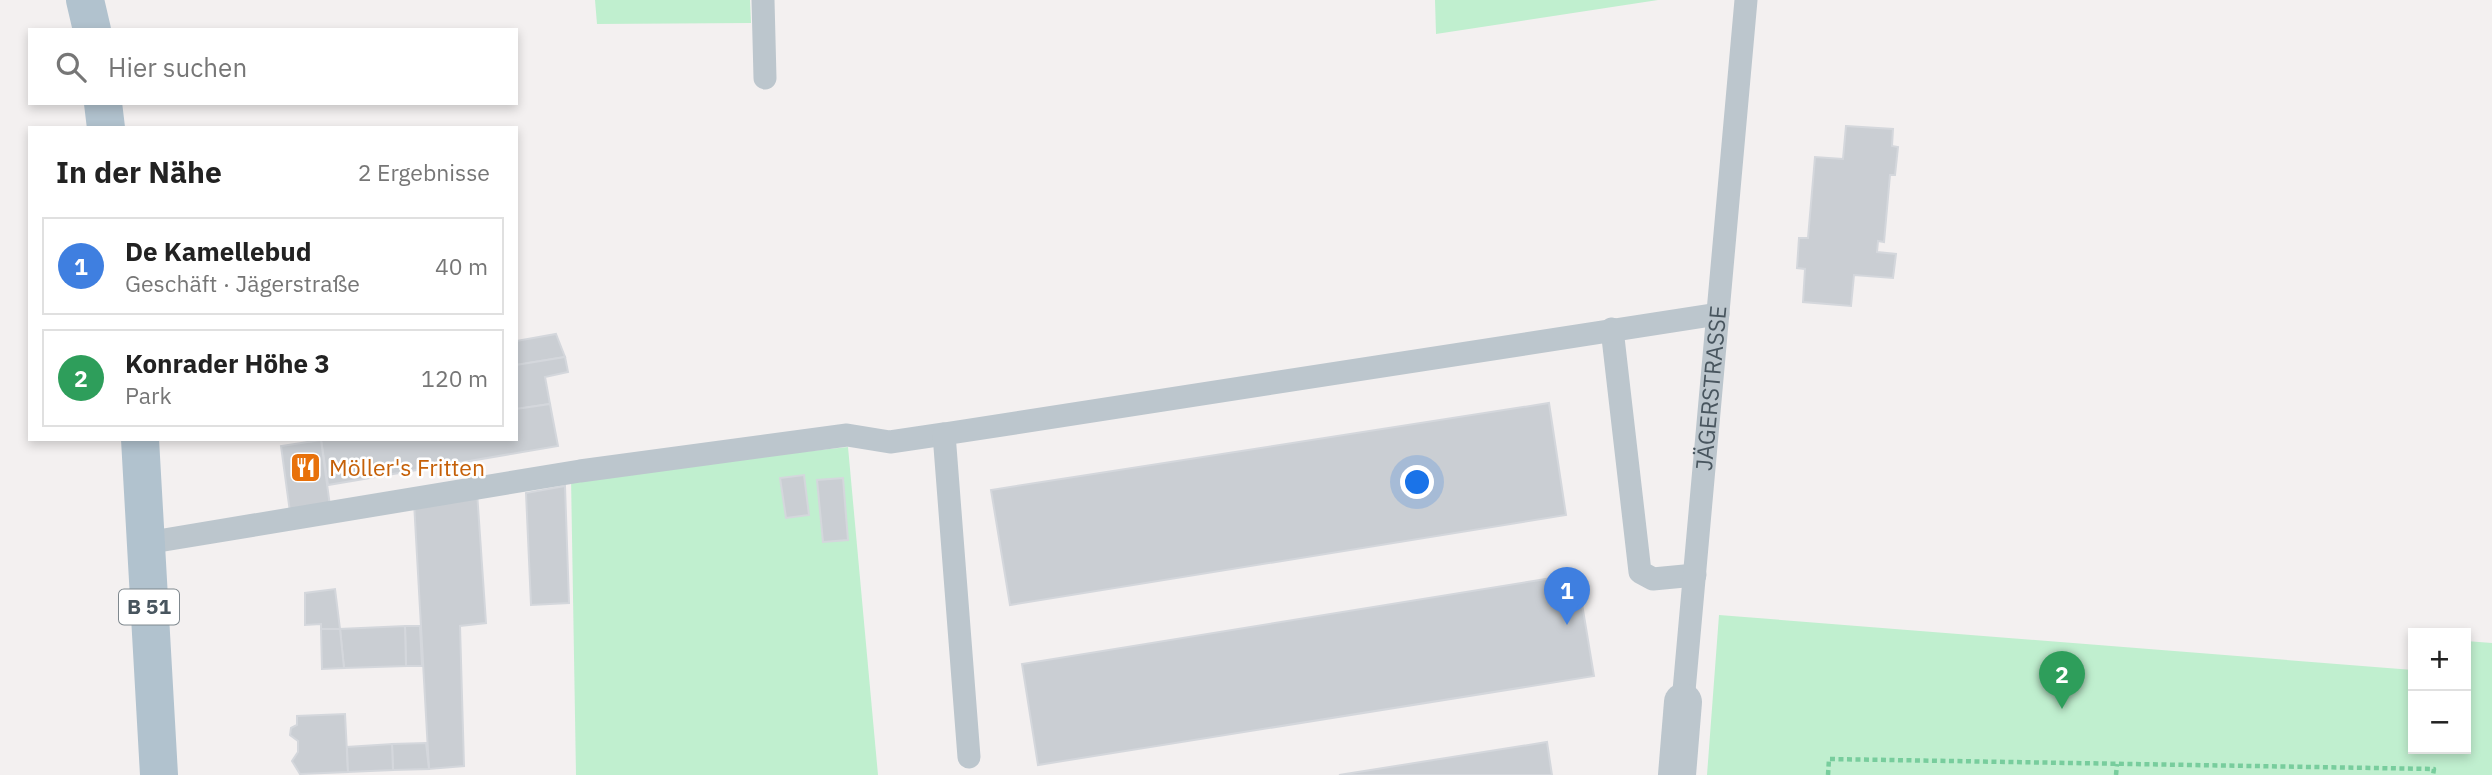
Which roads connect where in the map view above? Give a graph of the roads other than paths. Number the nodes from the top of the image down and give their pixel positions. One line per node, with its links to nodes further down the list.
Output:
1 (85, 0): 4 (main road)
2 (763, 0): 5 (lane)
3 (1746, 0): 8 (lane, JÄGERSTRASSE)
4 (92, 28)
5 (765, 78)
6 (103, 105): 7 (main road)
7 (106, 126)
8 (1718, 314): 9 (lane); 13 (lane, JÄGERSTRASSE)
9 (1612, 329): 10 (lane); 13 (lane)
10 (944, 434): 12 (lane); 15 (lane)
11 (140, 441): 12 (main road, B 51)
12 (146, 543): 16 (main road, B 51)
13 (1695, 575): 14 (lane, JÄGERSTRASSE)
14 (1683, 702): 17 (street, JÄGERSTRASSE)
15 (969, 757)
16 (159, 775)
17 (1677, 775)

